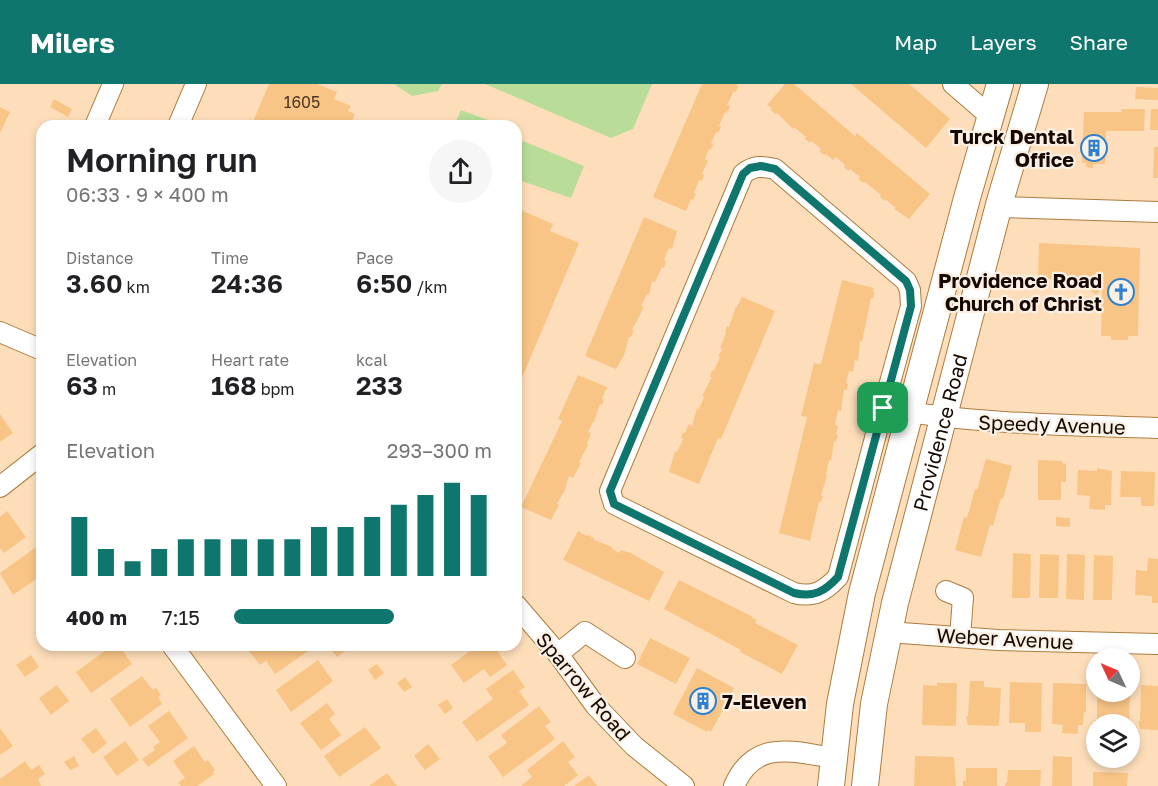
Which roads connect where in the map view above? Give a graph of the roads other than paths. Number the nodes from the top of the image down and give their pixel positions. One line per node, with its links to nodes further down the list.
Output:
1 (112, 84): 7 (street)
2 (196, 84): 8 (street)
3 (953, 84): 6 (street)
4 (1000, 84): 6 (main road, Providence Road)
5 (1035, 84): 9 (main road, Providence Road)
6 (990, 116): 14 (main road, Providence Road)
7 (97, 120)
8 (181, 120)
9 (999, 207): 10 (street); 15 (main road, Providence Road)
10 (1158, 212)
11 (0, 332): 12 (street)
12 (36, 347)
13 (883, 408): 13 (street); 14 (street)
14 (910, 413): 15 (street, Speedy Avenue); 27 (main road, Providence Road)
15 (943, 418): 16 (street, Speedy Avenue); 21 (main road, Providence Road)
16 (1158, 428)
17 (36, 463): 18 (street)
18 (0, 487)
19 (946, 591): 22 (street)
20 (522, 612): 25 (street, Sparrow Road)
21 (888, 632): 22 (street, Weber Avenue); 32 (main road, Providence Road)
22 (960, 637): 23 (street, Weber Avenue)
23 (1158, 645)
24 (176, 651): 28 (street)
25 (558, 654): 26 (street); 29 (street, Sparrow Road)
26 (625, 658)
27 (834, 758): 30 (street); 31 (main road, Providence Road)
28 (276, 786)
29 (684, 786)
30 (734, 786)
31 (831, 786)
32 (865, 786)

